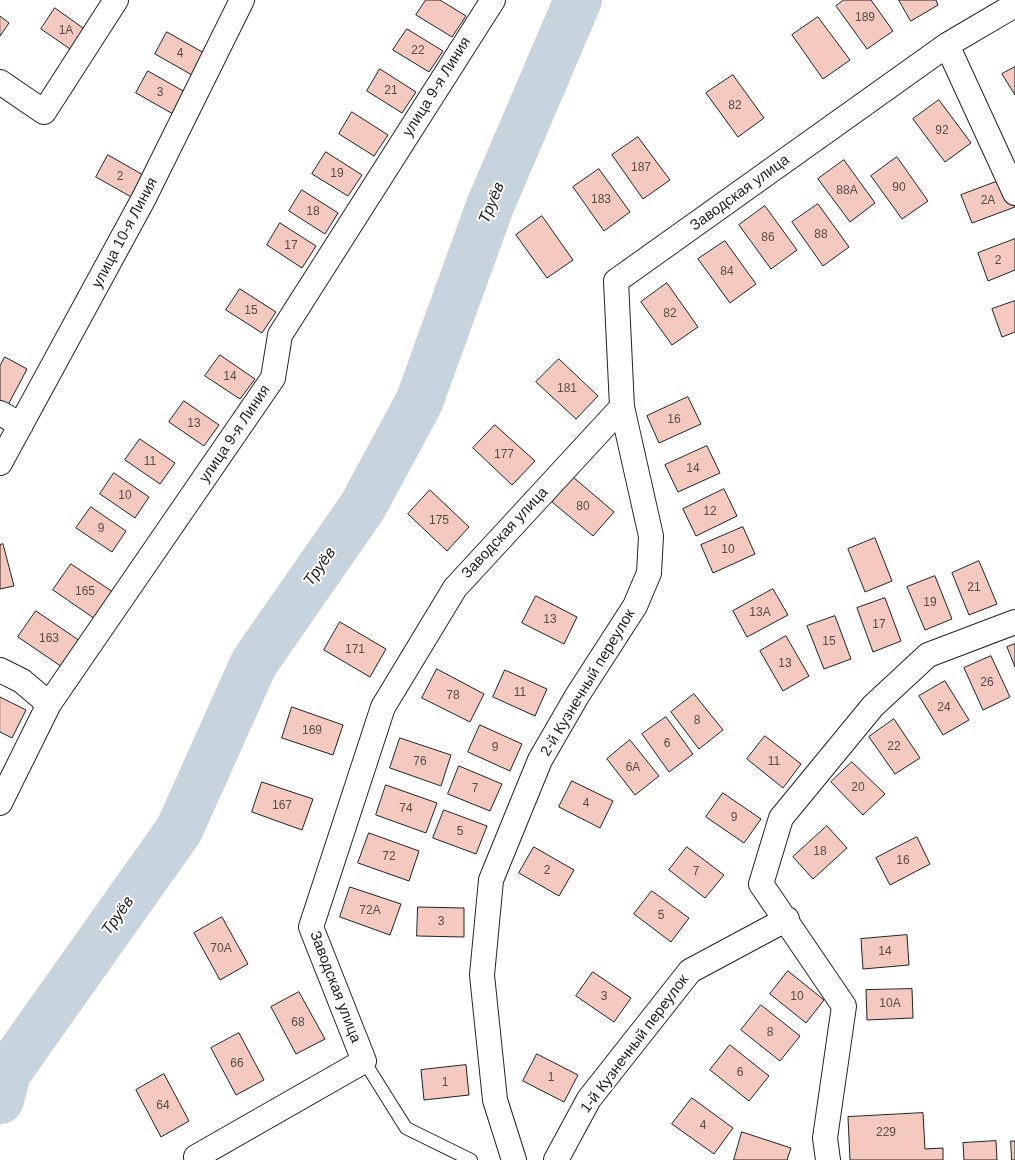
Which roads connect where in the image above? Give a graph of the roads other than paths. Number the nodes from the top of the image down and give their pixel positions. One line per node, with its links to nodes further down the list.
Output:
1 (116, 0): 6 (street)
2 (242, 0): 10 (street, улица 10-я Линия)
3 (493, 0): 14 (street, улица 9-я Линия)
4 (1015, 5): 5 (street, Заводская улица)
5 (947, 45): 7 (street); 8 (street, Заводская улица)
6 (0, 82)
7 (1015, 193)
8 (622, 408): 17 (street, Заводская улица); 20 (street, 2-й Кузнечный переулок)
9 (0, 413): 10 (street)
10 (21, 425): 11 (street, улица 10-я Линия)
11 (0, 463)
12 (1015, 622): 16 (street)
13 (0, 670): 14 (street)
14 (49, 704): 15 (street)
15 (0, 804)
16 (786, 920): 21 (street, 1-й Кузнечный переулок); 22 (street)
17 (364, 1061): 18 (street, Заводская улица); 19 (lane)
18 (196, 1157)
19 (471, 1160)
20 (514, 1160)
21 (556, 1160)
22 (828, 1160)

